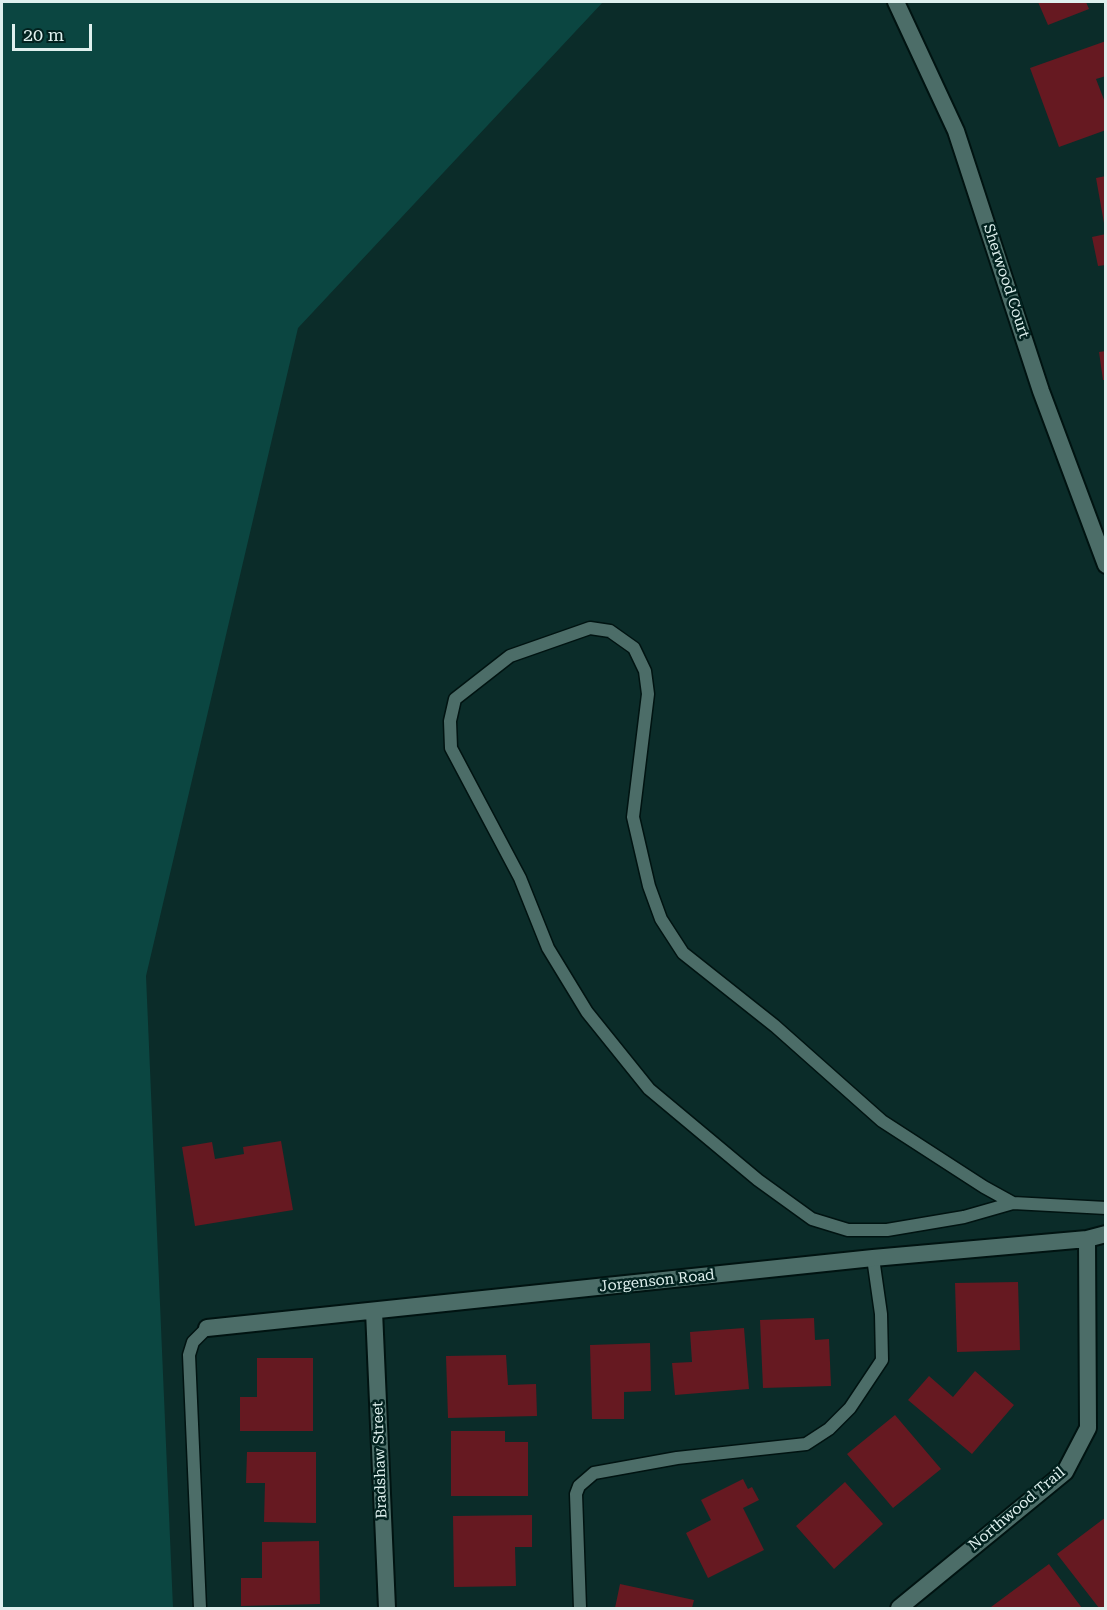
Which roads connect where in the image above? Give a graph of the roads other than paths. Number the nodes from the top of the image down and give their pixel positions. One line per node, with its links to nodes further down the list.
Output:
1 (896, 2): 2 (street, Sherwood Court)
2 (1106, 566)
3 (1013, 1203): 3 (lane); 4 (lane)
4 (1106, 1208)
5 (1106, 1234): 6 (street, Jorgenson Road)
6 (1087, 1239): 7 (street, Jorgenson Road); 13 (street, Northwood Trail)
7 (873, 1258): 8 (street, Jorgenson Road); 12 (lane)
8 (374, 1311): 9 (street, Jorgenson Road); 11 (street, Bradshaw Street)
9 (207, 1328): 10 (lane)
10 (200, 1608)
11 (387, 1608)
12 (580, 1608)
13 (899, 1608)

